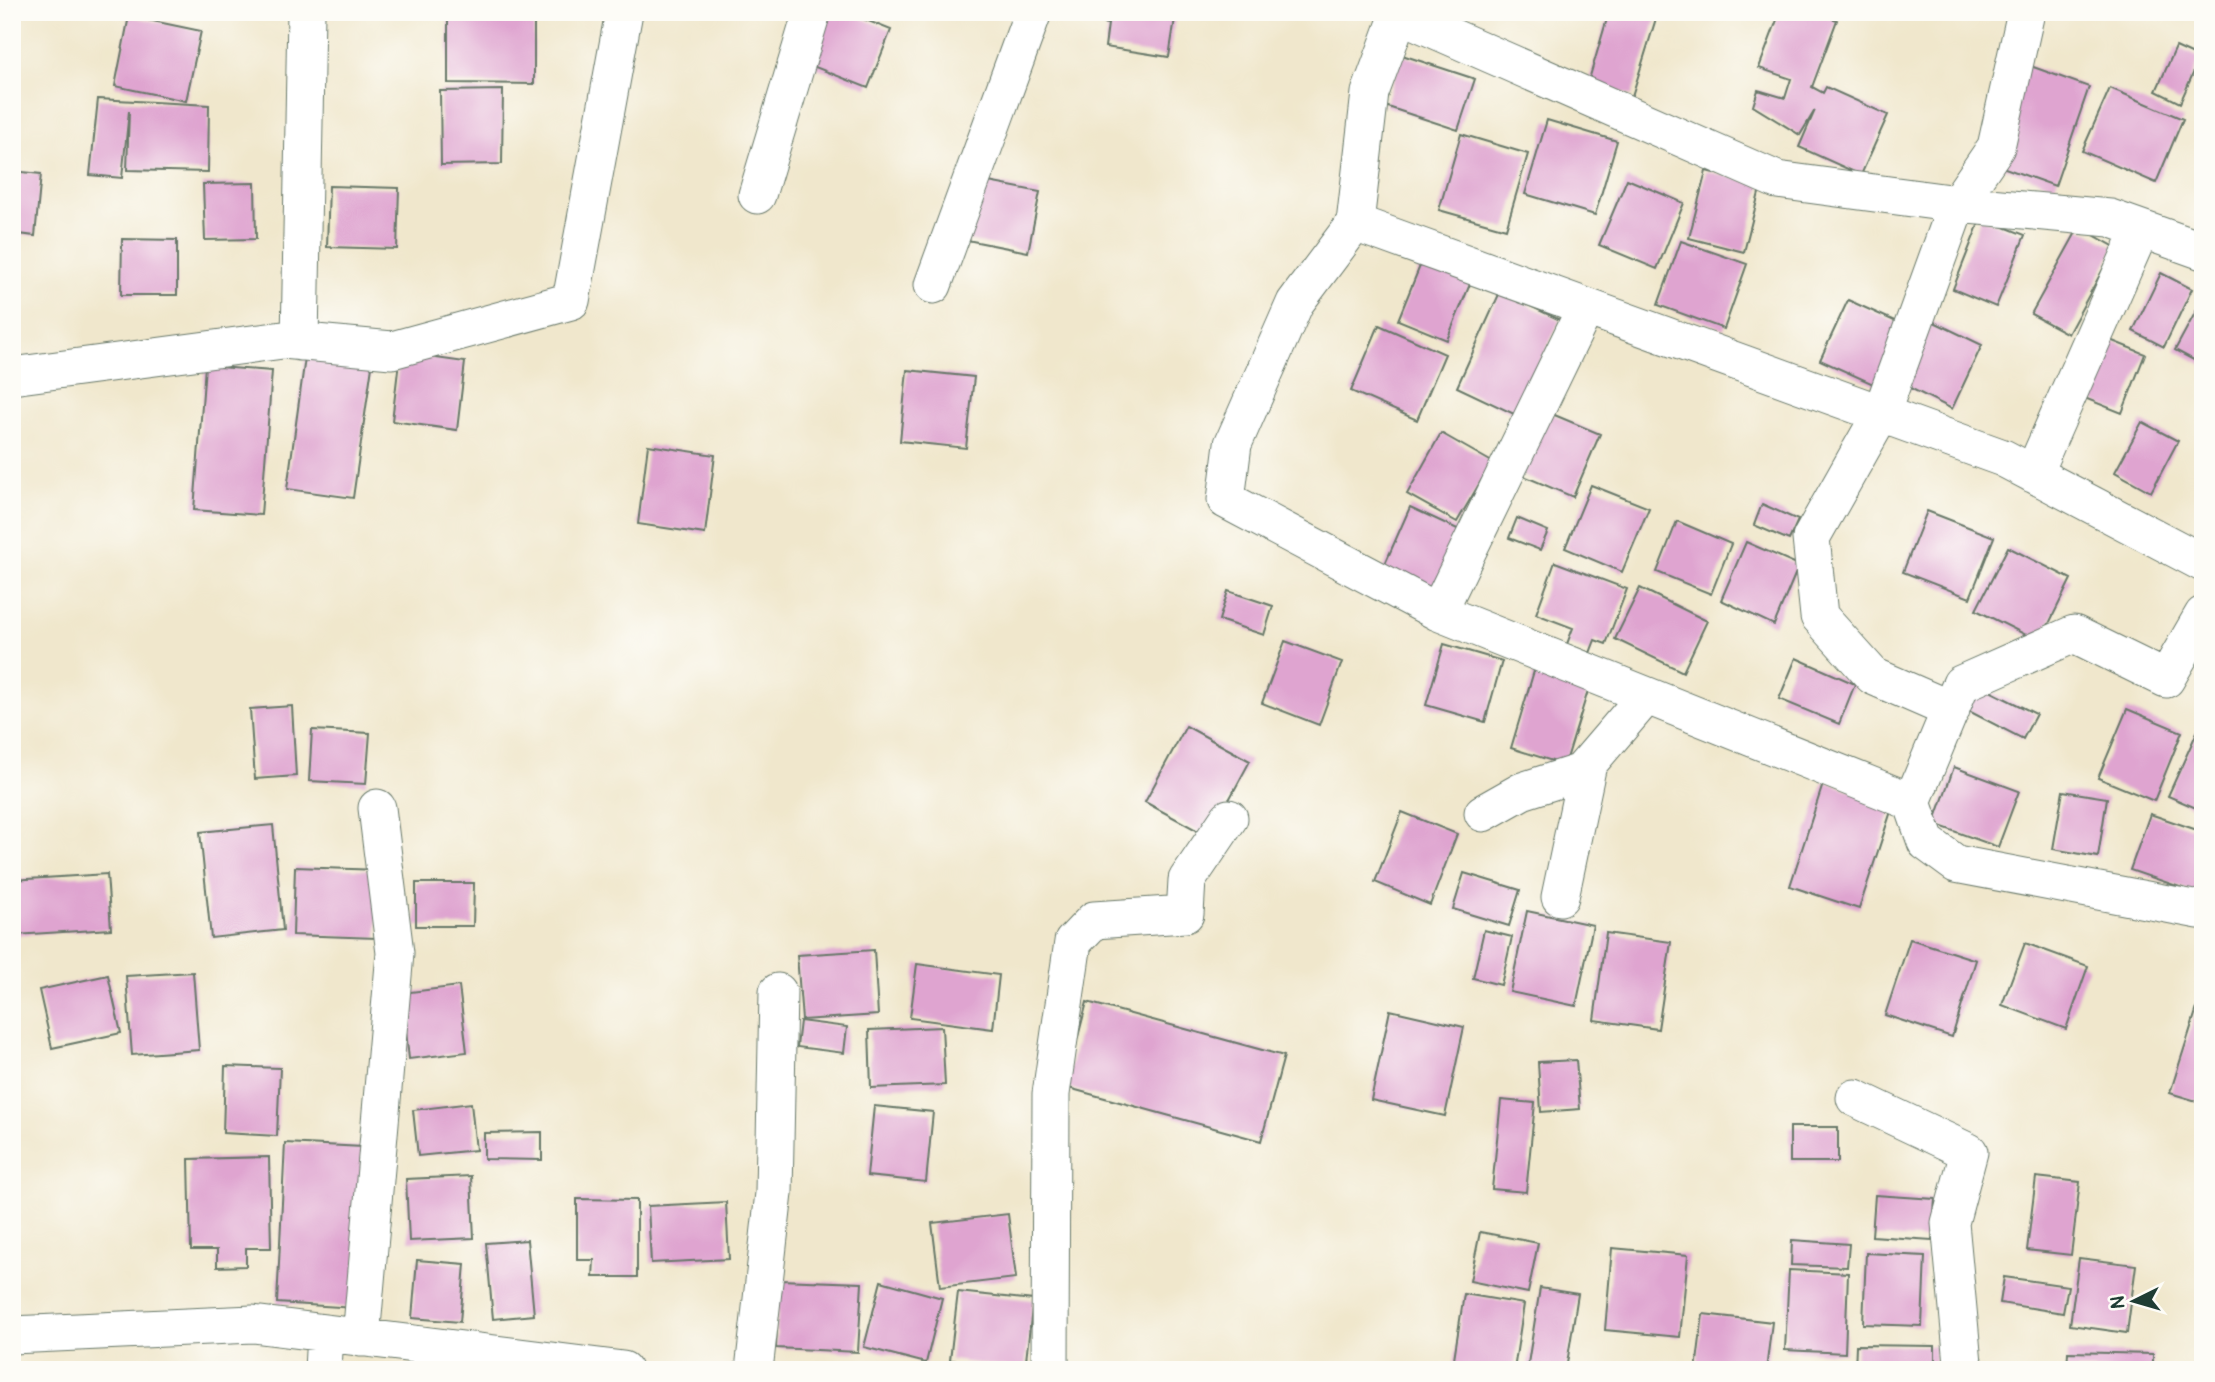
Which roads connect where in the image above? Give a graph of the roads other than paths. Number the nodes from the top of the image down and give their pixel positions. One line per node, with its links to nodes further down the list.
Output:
1 (306, 12): 14 (street)
2 (624, 12): 14 (street)
3 (813, 12): 7 (street)
4 (1033, 12): 12 (street)
5 (2026, 12): 8 (street)
6 (1399, 13): 8 (street); 9 (street)
7 (757, 195)
8 (1957, 204): 10 (street); 16 (street)
9 (1355, 223): 13 (street); 19 (street)
10 (2141, 229): 11 (street); 17 (street)
11 (2203, 251)
12 (933, 285)
13 (1586, 307): 16 (street); 19 (street)
14 (300, 342): 15 (street)
15 (12, 376)
16 (1881, 414): 17 (street); 22 (street)
17 (2033, 474): 18 (street)
18 (2203, 563)
19 (1438, 612): 21 (street)
20 (2203, 615): 22 (street)
21 (1646, 696): 23 (street); 24 (street)
22 (1951, 710): 24 (street)
23 (1588, 764): 26 (street); 28 (street)
24 (1912, 802): 29 (street)
25 (377, 808): 34 (street)
26 (1483, 813)
27 (1229, 818): 38 (street)
28 (1560, 897)
29 (2203, 907)
30 (778, 992): 37 (street)
31 (1855, 1098): 39 (street)
32 (325, 1333): 33 (street); 34 (street); 35 (street)
33 (12, 1335)
34 (361, 1338): 36 (street)
35 (323, 1370)
36 (623, 1370)
37 (754, 1370)
38 (1050, 1370)
39 (1966, 1370)

